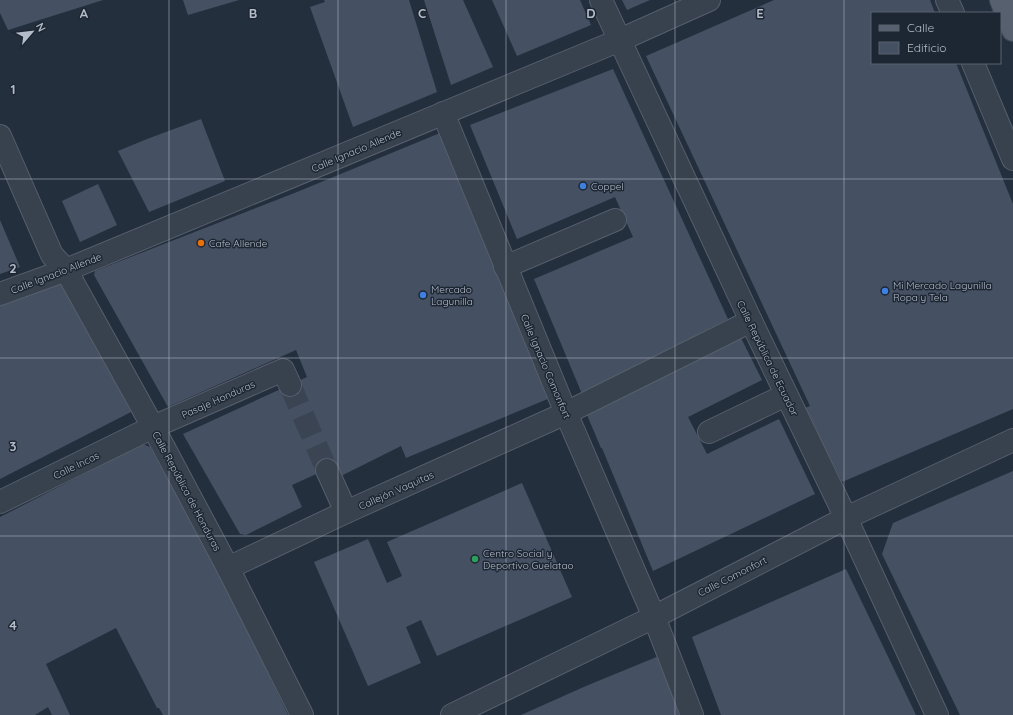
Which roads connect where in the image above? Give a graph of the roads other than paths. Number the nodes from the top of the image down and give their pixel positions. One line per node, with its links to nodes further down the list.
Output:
1 (601, 0): 7 (street, Calle República de Ecuador)
2 (709, 0): 7 (street, Calle Ignacio Allende)
3 (947, 0): 5 (street)
4 (1001, 0): 6 (main road)
5 (953, 12)
6 (1013, 30)
7 (620, 40): 9 (street, Calle Ignacio Allende); 16 (street, Calle República de Ecuador)
8 (973, 64): 11 (street)
9 (443, 113): 13 (street, Calle Ignacio Comonfort); 14 (street, Calle Ignacio Allende)
10 (0, 136): 14 (street, Calle República de Honduras)
11 (1013, 159)
12 (615, 220): 13 (street)
13 (505, 267): 19 (street, Calle Ignacio Comonfort)
14 (66, 270): 15 (street, Calle Ignacio Allende); 20 (street, Calle República de Honduras)
15 (0, 294)
16 (750, 321): 18 (street, Calle República de Ecuador); 19 (street, Callejón Vaquitas)
17 (287, 378): 20 (street, Pasaje Honduras)
18 (786, 395): 21 (street); 26 (street, Calle República de Ecuador)
19 (566, 413): 25 (street, Callejón Vaquitas); 28 (street, Calle Ignacio Comonfort)
20 (153, 428): 24 (street, Calle Incas); 27 (street, Calle República de Honduras)
21 (709, 432)
22 (1013, 440): 26 (street, Calle Comonfort)
23 (327, 470): 25 (street)
24 (0, 502)
25 (346, 512): 27 (street, Callejón Vaquitas)
26 (846, 518): 28 (street, Calle Comonfort); 32 (street, Calle República de Ecuador)
27 (228, 568): 29 (street, Calle República de Honduras)
28 (654, 616): 30 (street, Calle Comonfort); 31 (street, Calle Ignacio Comonfort)
29 (302, 715)
30 (452, 715)
31 (692, 715)
32 (937, 715)

